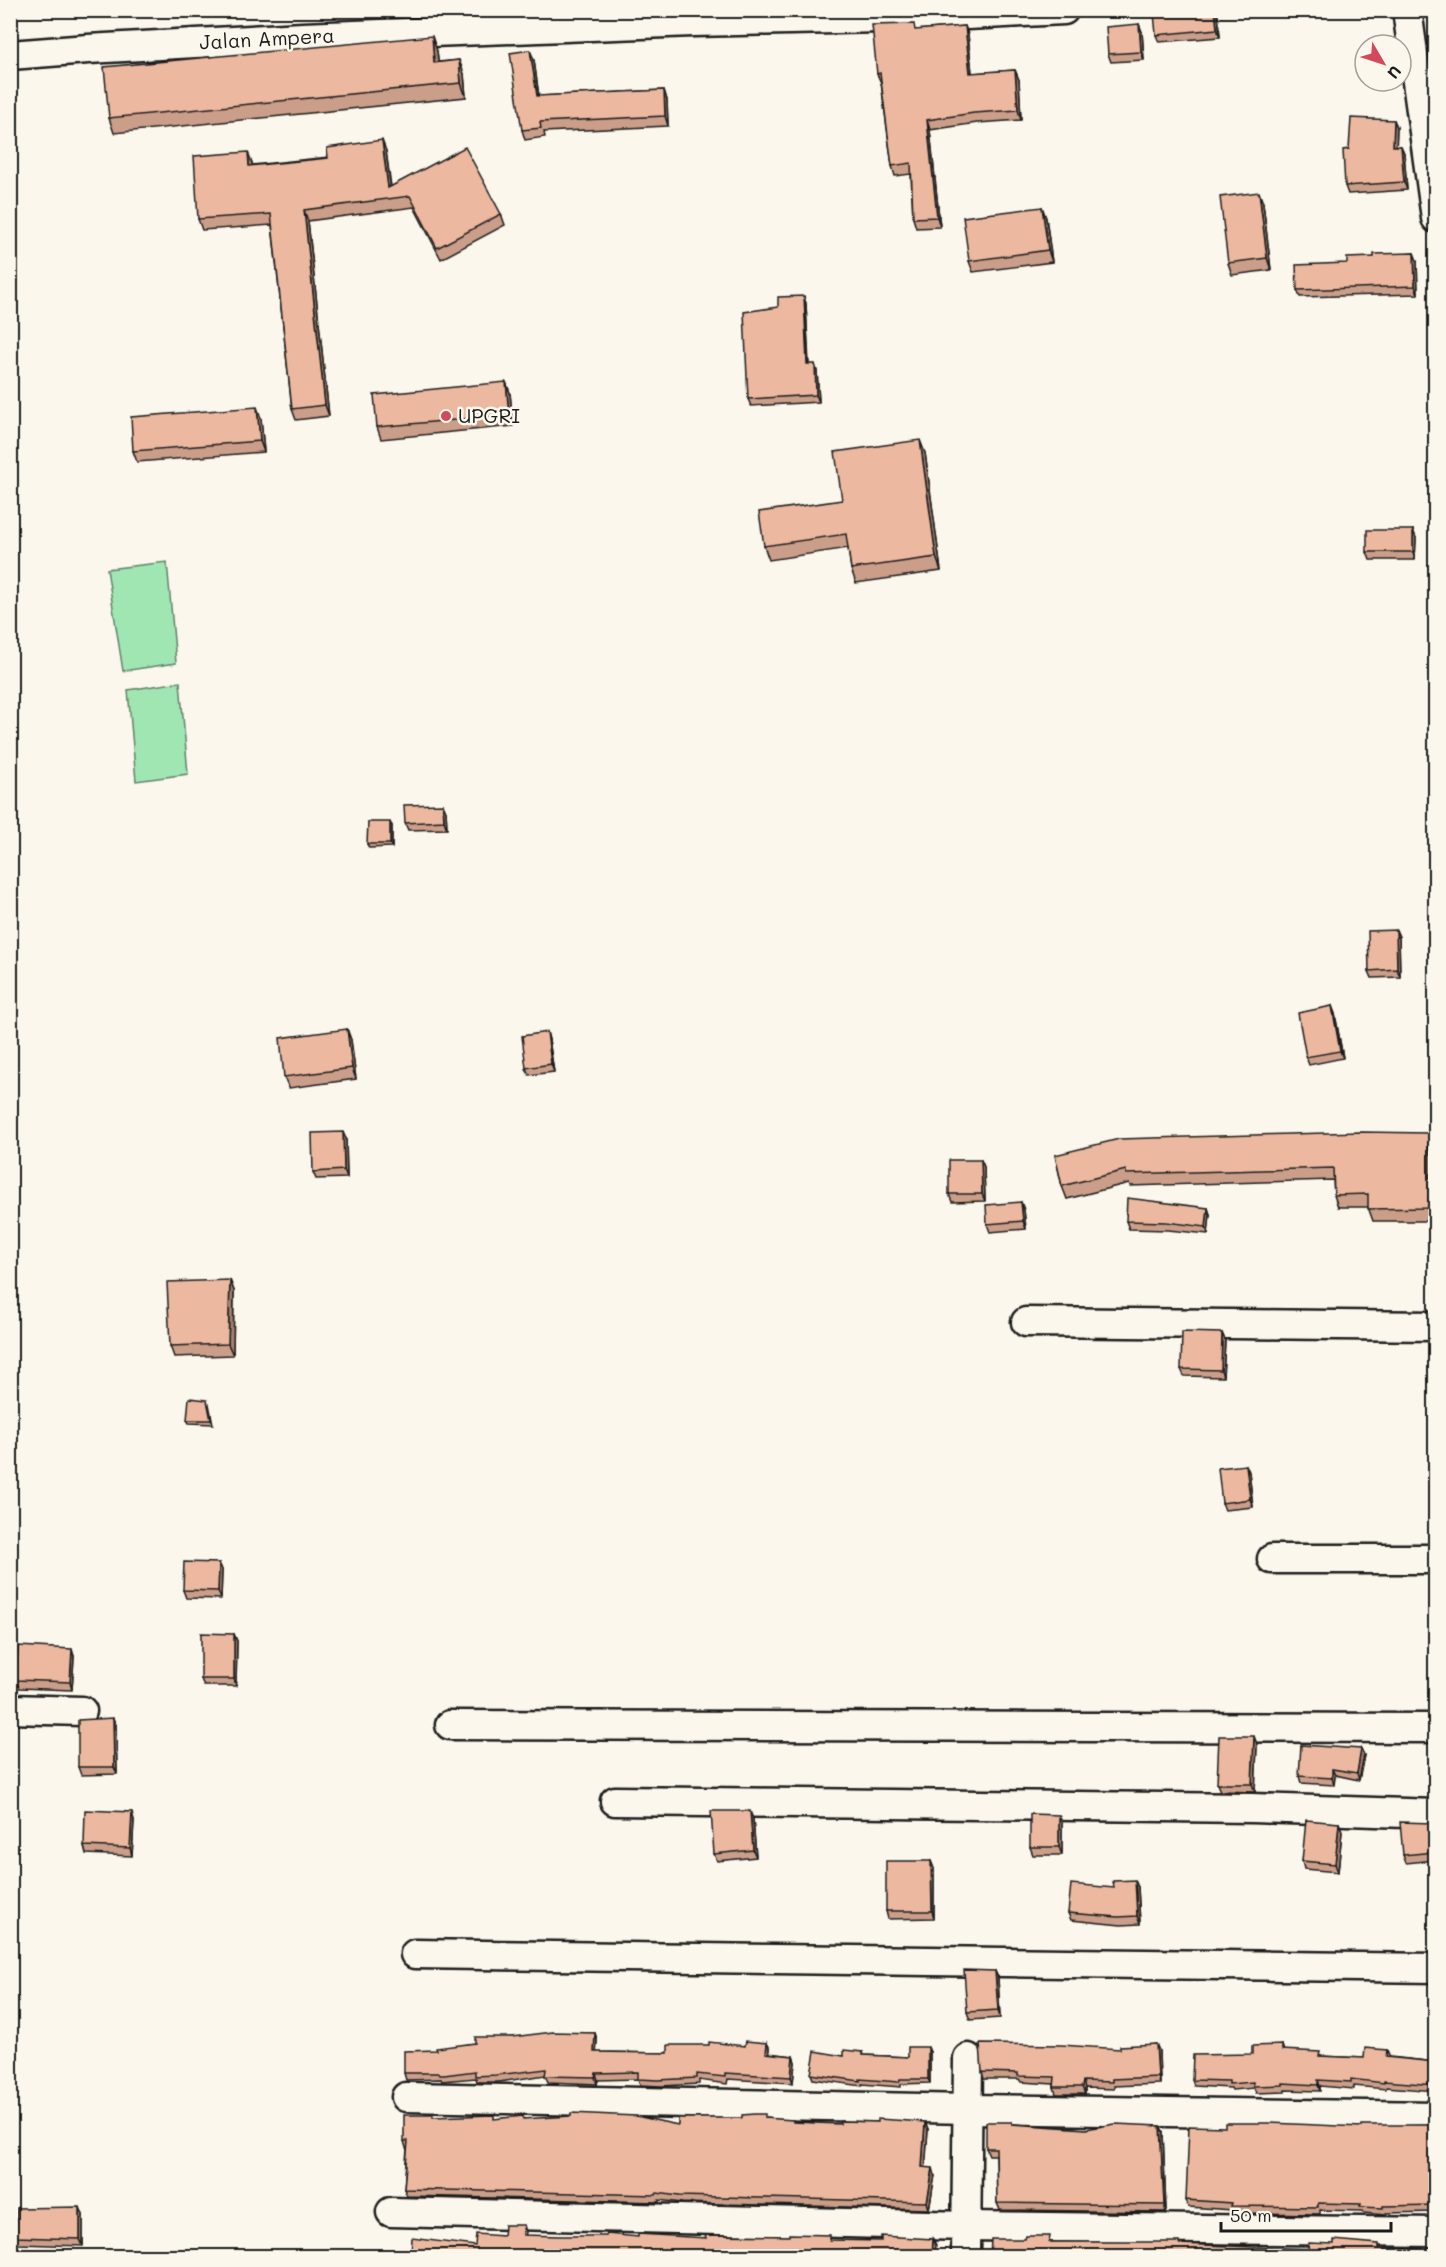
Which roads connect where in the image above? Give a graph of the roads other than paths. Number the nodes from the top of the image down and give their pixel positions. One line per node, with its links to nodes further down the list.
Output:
1 (1064, 10): 3 (street, Jalan Ampera)
2 (1407, 10): 4 (street)
3 (10, 56)
4 (1436, 218)
5 (1026, 1322): 6 (street)
6 (1436, 1326)
7 (1272, 1558): 8 (street)
8 (1436, 1559)
9 (10, 1709): 10 (street)
10 (82, 1711)
11 (450, 1725): 12 (street)
12 (1436, 1728)
13 (615, 1801): 14 (street)
14 (1436, 1814)
15 (415, 1954): 16 (street)
16 (1436, 1968)
17 (968, 2058): 19 (street)
18 (406, 2097): 19 (street)
19 (969, 2109): 20 (street); 22 (street)
20 (1436, 2116)
21 (391, 2212): 22 (street)
22 (968, 2226): 23 (street); 24 (street)
23 (1436, 2232)
24 (966, 2256)

